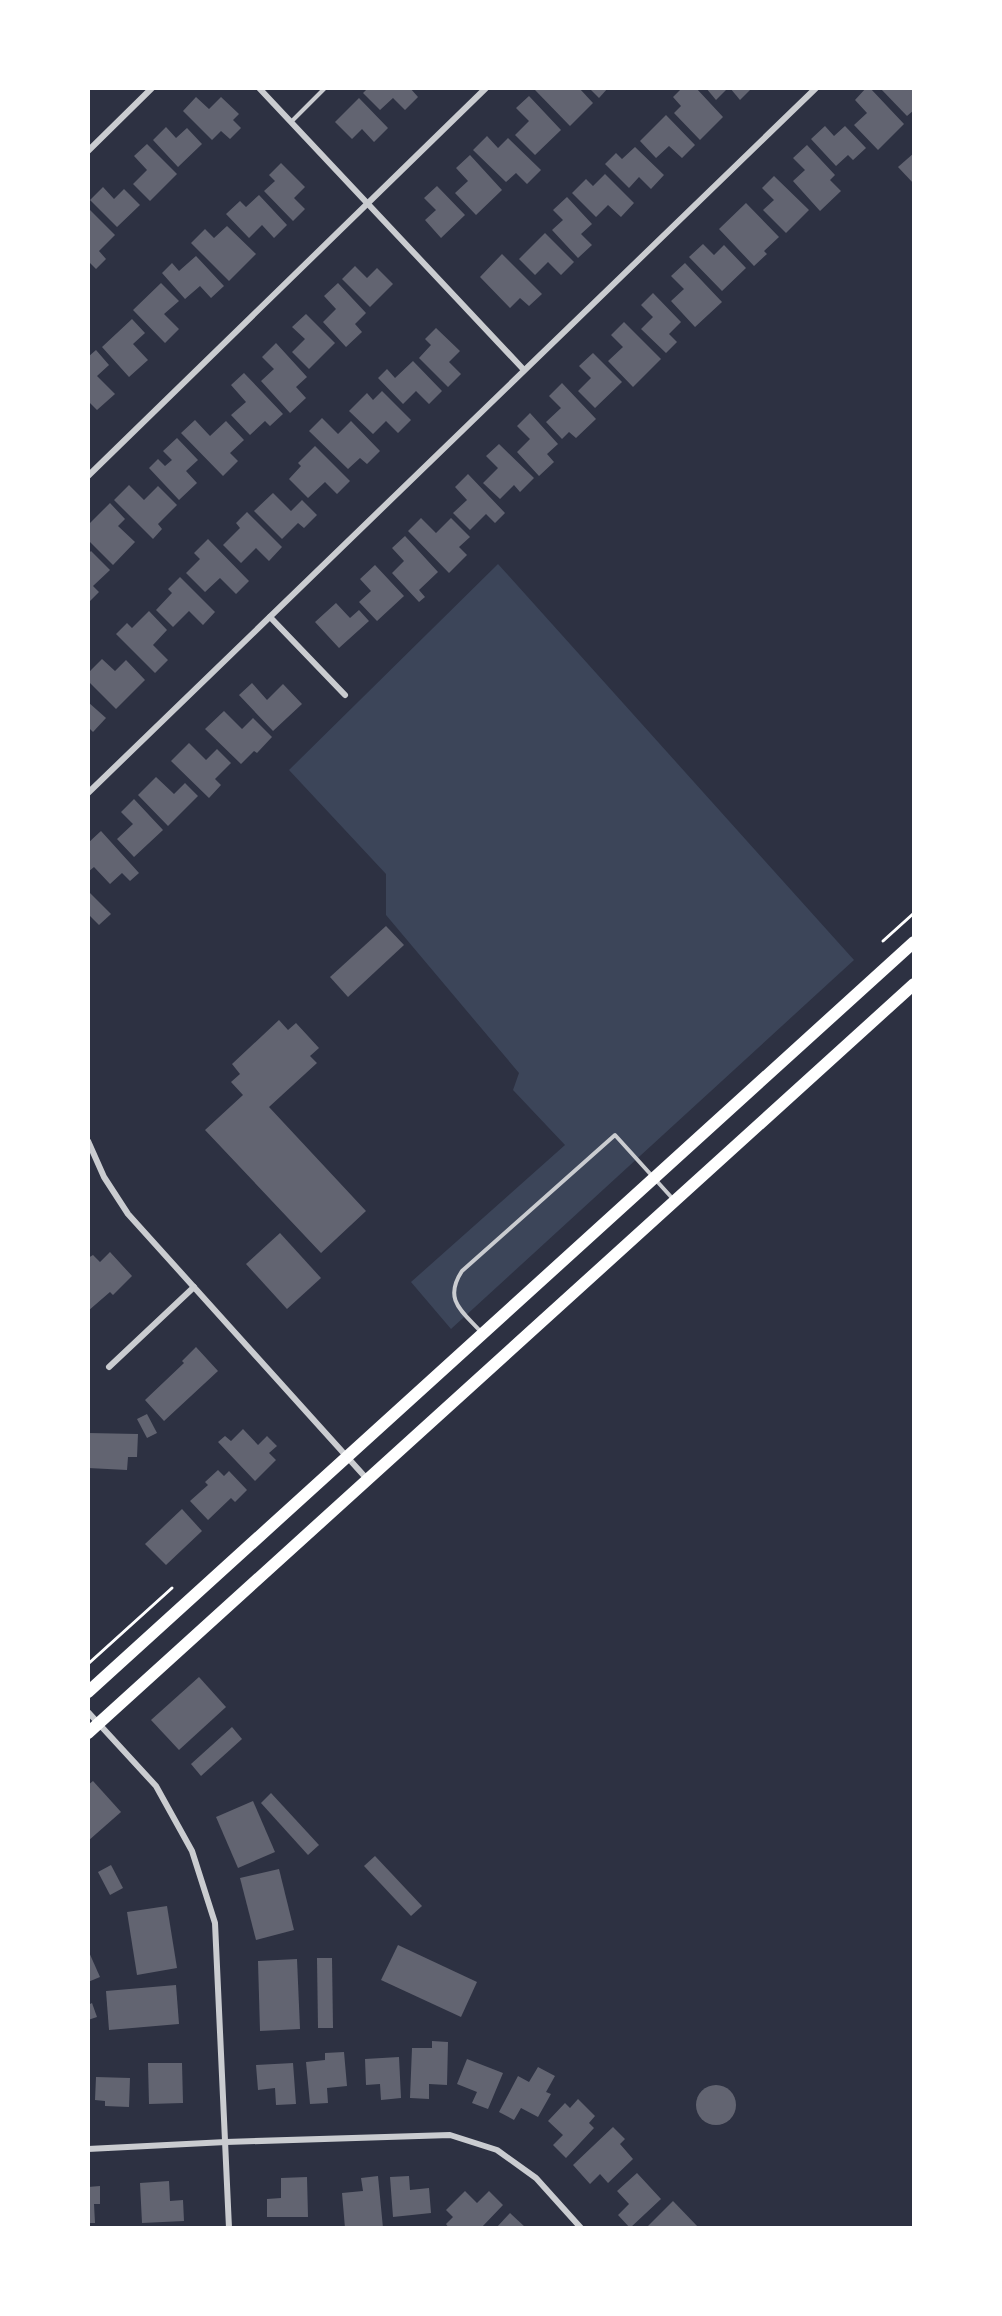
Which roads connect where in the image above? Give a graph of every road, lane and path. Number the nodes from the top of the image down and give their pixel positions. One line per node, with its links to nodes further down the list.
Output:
1 (152, 88): 7 (street)
2 (259, 88): 6 (street)
3 (325, 88): 6 (lane)
4 (486, 88): 8 (street)
5 (816, 88): 9 (street)
6 (291, 122): 8 (street)
7 (88, 151)
8 (367, 203): 9 (street); 10 (street)
9 (524, 370): 11 (street)
10 (88, 476)
11 (270, 617): 12 (street); 13 (street)
12 (345, 694)
13 (88, 793)
14 (914, 913): 15 (path)
15 (883, 941)
16 (914, 942): 19 (main road)
17 (914, 984): 20 (main road)
18 (88, 1141): 21 (street)
19 (653, 1178): 20 (lane); 22 (main road); 22 (lane)
20 (675, 1202): 25 (main road)
21 (194, 1287): 23 (street); 24 (street)
22 (482, 1333): 24 (main road)
23 (109, 1367)
24 (346, 1456): 25 (street); 28 (main road)
25 (368, 1480): 30 (main road)
26 (172, 1588): 27 (path)
27 (88, 1664)
28 (88, 1692)
29 (88, 1712): 30 (street)
30 (99, 1723): 31 (main road); 32 (street)
31 (88, 1733)
32 (226, 2142): 33 (street); 34 (street); 35 (street)
33 (88, 2149)
34 (229, 2228)
35 (581, 2228)

